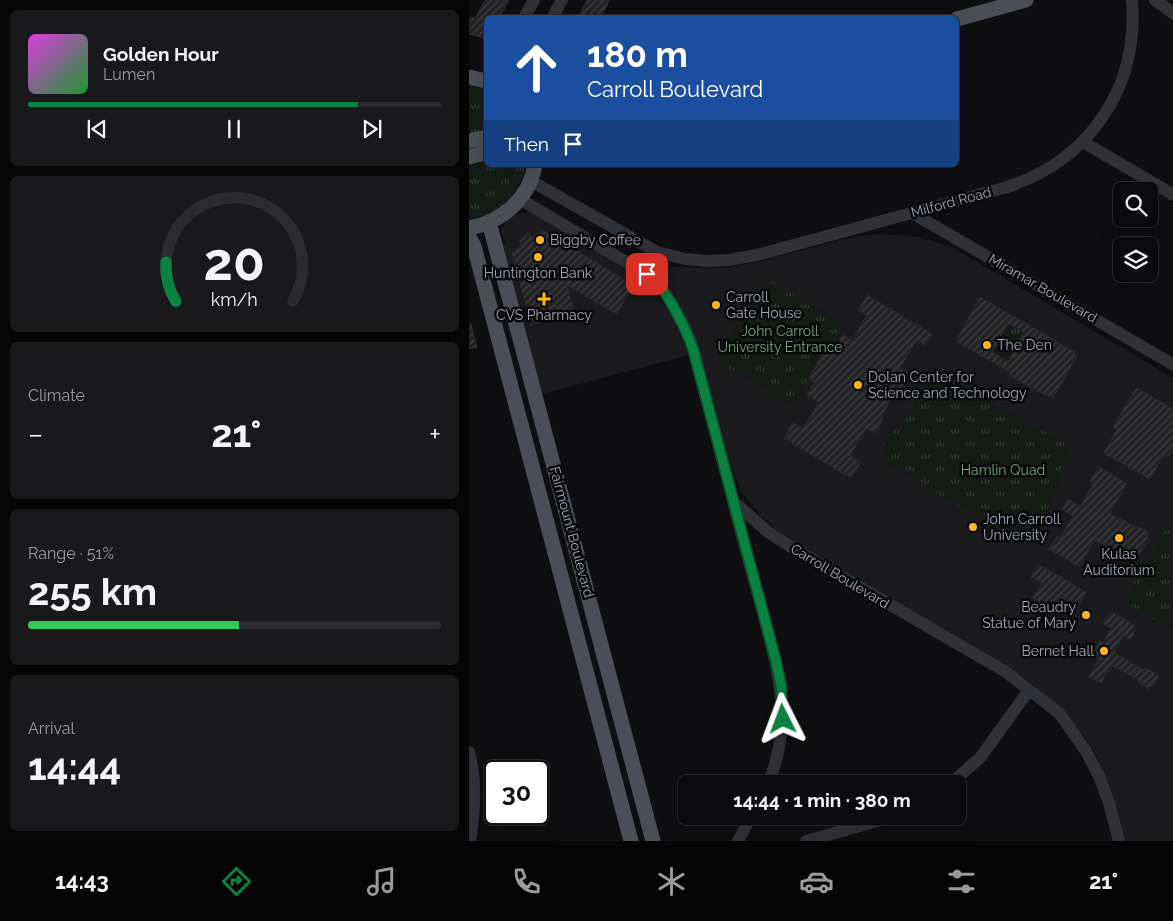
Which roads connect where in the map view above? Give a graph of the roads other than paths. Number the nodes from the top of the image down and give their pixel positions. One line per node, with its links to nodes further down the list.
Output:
1 (535, 0): 7 (street)
2 (562, 0): 8 (street)
3 (1026, 0): 9 (main road)
4 (1132, 0): 14 (street, Milford Road)
5 (1155, 0): 6 (street)
6 (1173, 14)
7 (526, 15)
8 (554, 15)
9 (959, 18)
10 (469, 76): 11 (main road)
11 (484, 79)
12 (484, 138): 13 (main road)
13 (469, 141)
14 (1083, 142): 19 (street); 21 (street, Milford Road)
15 (484, 153): 16 (main road)
16 (469, 157)
17 (534, 167): 18 (main road)
18 (531, 181): 20 (main road); 25 (street, Milford Road)
19 (1173, 195)
20 (520, 199): 22 (main road); 26 (street)
21 (912, 213): 25 (street, Milford Road); 27 (street, Miramar Boulevard)
22 (489, 222): 23 (main road); 37 (main road, Fairmount Boulevard)
23 (469, 228)
24 (469, 236): 36 (main road, Fairmount Boulevard)
25 (657, 252): 26 (street)
26 (647, 274): 28 (street)
27 (1173, 366)
28 (733, 502): 29 (street, Carroll Boulevard); 31 (street)
29 (1029, 690): 32 (street); 40 (street, Carroll Boulevard)
30 (469, 752): 35 (street)
31 (771, 775)
32 (960, 775)
33 (746, 825): 38 (street)
34 (863, 825): 39 (street)
35 (470, 841)
36 (631, 841)
37 (653, 841)
38 (738, 841)
39 (806, 841)
40 (1119, 841)

